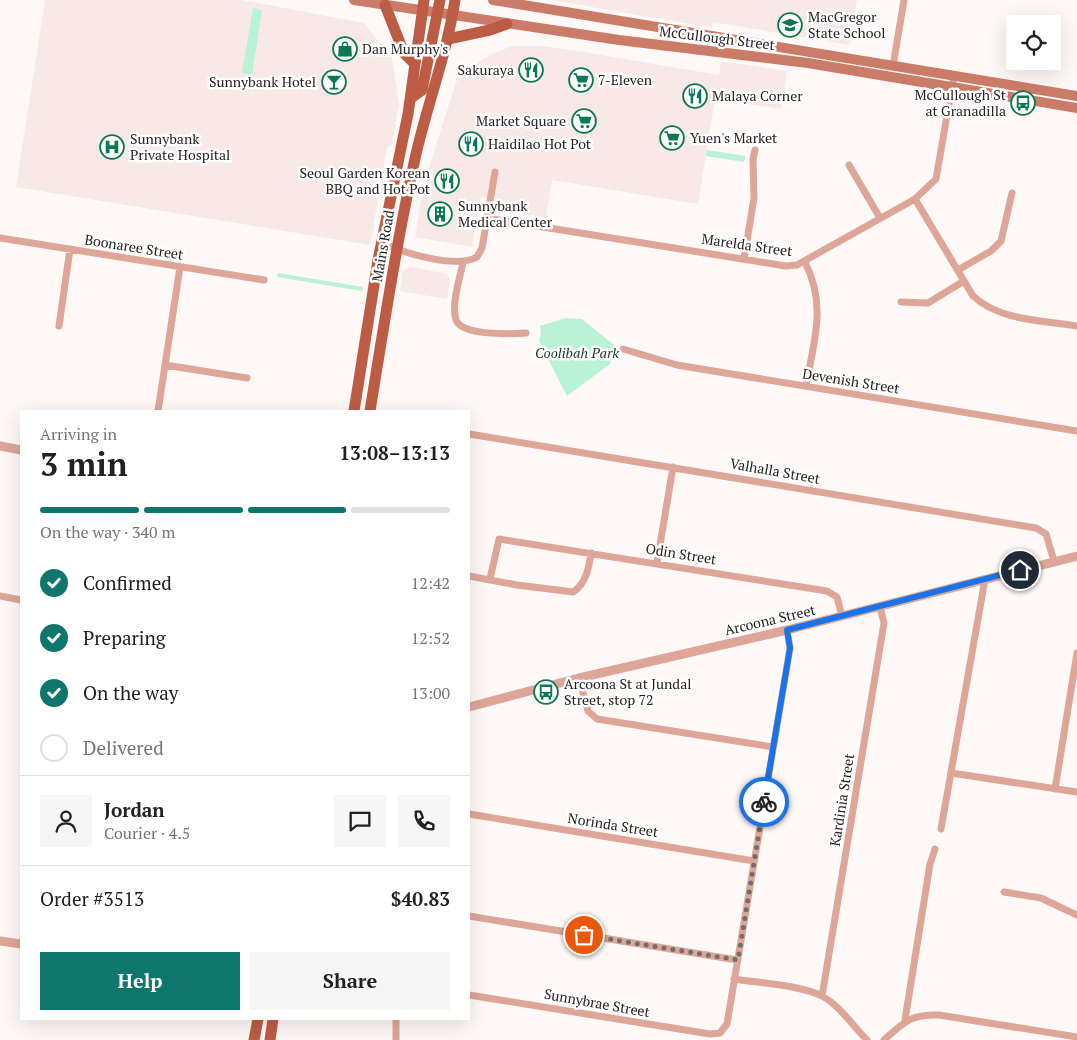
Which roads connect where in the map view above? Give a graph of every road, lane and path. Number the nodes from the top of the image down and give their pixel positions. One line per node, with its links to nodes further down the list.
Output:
1 (354, 0): 6 (main road, McCullough Street)
2 (440, 0): 8 (main road)
3 (455, 0): 9 (main road, Mains Road)
4 (493, 0): 13 (main road, McCullough Street)
5 (904, 0): 13 (street)
6 (385, 5): 7 (main road, McCullough Street); 12 (main road)
7 (424, 5): 8 (main road, McCullough Street); 12 (main road, Mains Road)
8 (438, 13): 9 (main road, McCullough Street); 17 (main road)
9 (453, 15): 10 (main road, McCullough Street); 11 (main road, Mains Road)
10 (507, 24): 11 (main road); 15 (main road, McCullough Street)
11 (448, 39): 29 (main road, Mains Road)
12 (415, 64): 17 (main road, Mains Road)
13 (894, 66): 14 (main road, McCullough Street)
14 (954, 75): 15 (street, Marelda Street); 16 (main road, McCullough Street)
15 (952, 86): 18 (main road, McCullough Street); 23 (street, Marelda Street)
16 (1077, 96)
17 (411, 98): 27 (main road, Mains Road)
18 (1077, 108)
19 (755, 150): 30 (street)
20 (849, 165): 25 (street)
21 (495, 172): 24 (street)
22 (1012, 193): 34 (street)
23 (915, 198): 25 (street, Marelda Street); 34 (street)
24 (487, 218): 30 (street, Marelda Street); 31 (street)
25 (880, 218): 32 (street, Marelda Street)
26 (0, 238): 28 (street, Boonaree Street)
27 (382, 242): 29 (street); 46 (main road, Mains Road)
28 (70, 250): 33 (street, Boonaree Street); 38 (street)
29 (396, 250): 31 (street); 47 (main road, Mains Road)
30 (744, 259): 32 (street, Marelda Street)
31 (463, 262): 40 (street)
32 (805, 262): 44 (street)
33 (180, 267): 35 (street, Boonaree Street); 42 (street)
34 (958, 270): 36 (street)
35 (264, 280)
36 (964, 281): 37 (street); 39 (street)
37 (900, 302)
38 (59, 326)
39 (1077, 326)
40 (526, 332)
41 (622, 349): 44 (street, Devenish Street)
42 (165, 366): 43 (street); 45 (street)
43 (247, 378)
44 (806, 386): 48 (street, Devenish Street)
45 (158, 410)
46 (354, 410)
47 (370, 410)
48 (1077, 431)
49 (470, 434): 52 (street, Valhalla Street)
50 (0, 446): 51 (street)
51 (20, 450)
52 (673, 467): 55 (street, Valhalla Street); 56 (street)
53 (591, 553): 56 (street, Odin Street); 58 (street); 58 (street, Odin Street)
54 (1077, 556): 55 (street, Arcoona Street)
55 (1054, 561): 59 (street, Arcoona Street)
56 (657, 563): 63 (street, Odin Street)
57 (470, 576): 58 (street)
58 (490, 579)
59 (985, 579): 62 (street, Arcoona Street); 69 (street)
60 (0, 596): 61 (street)
61 (20, 600)
62 (880, 607): 63 (street, Arcoona Street); 84 (street, Kardinia Street)
63 (842, 616): 64 (street, Arcoona Street)
64 (787, 630): 66 (street, Arcoona Street); 68 (street)
65 (1077, 653): 70 (street)
66 (579, 678): 67 (street, Arcoona Street); 68 (street)
67 (470, 707)
68 (773, 747): 75 (street)
69 (951, 773): 70 (street); 73 (street)
70 (1056, 789): 71 (street)
71 (1077, 792)
72 (470, 814): 75 (street, Norinda Street)
73 (941, 829)
74 (935, 849): 88 (street)
75 (754, 861): 81 (street)
76 (1004, 892): 77 (street)
77 (1077, 915)
78 (470, 916): 81 (street)
79 (0, 941): 80 (street)
80 (20, 944)
81 (738, 960): 82 (street)
82 (734, 978): 83 (street, Sunnybrae Street); 84 (street)
83 (470, 995)
84 (822, 996): 93 (street)
85 (258, 1020): 90 (main road)
86 (273, 1020): 91 (main road)
87 (396, 1020): 92 (street)
88 (905, 1020): 89 (street); 94 (street)
89 (1077, 1037)
90 (254, 1040)
91 (270, 1040)
92 (396, 1040)
93 (867, 1040)
94 (884, 1040)

